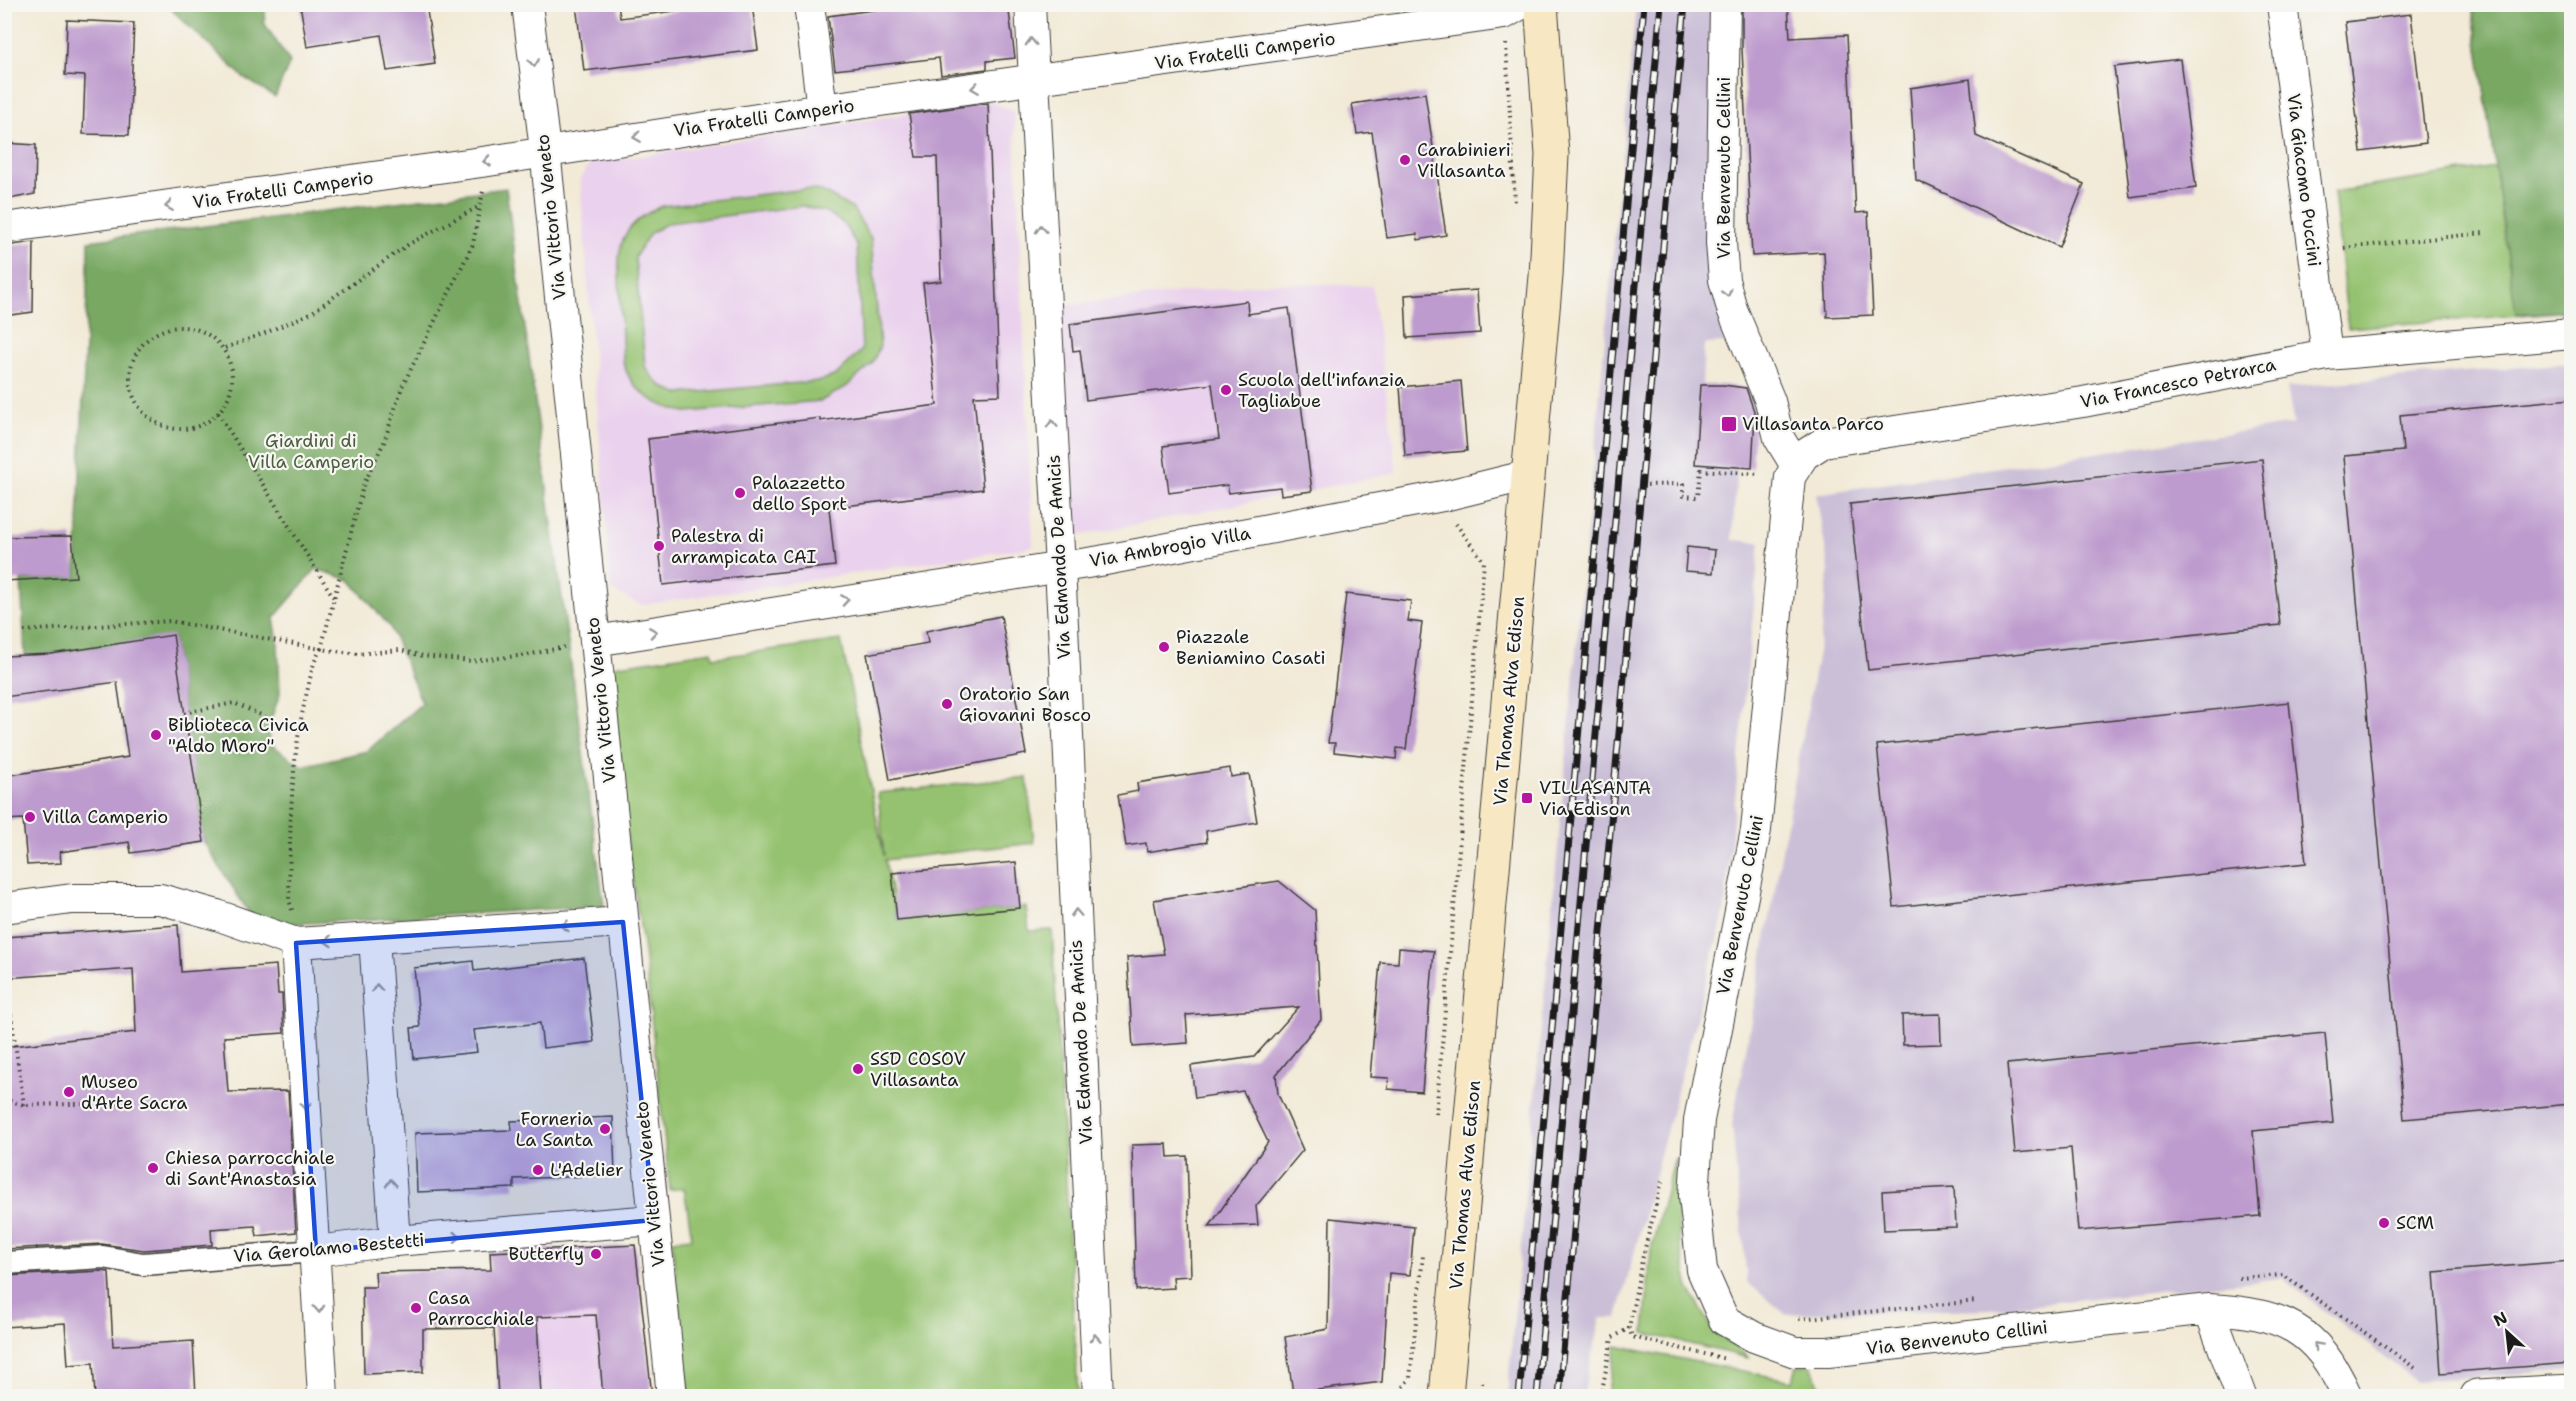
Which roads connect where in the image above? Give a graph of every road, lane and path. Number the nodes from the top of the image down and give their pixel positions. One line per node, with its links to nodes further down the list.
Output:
1 (526, 4): 10 (street, Via Vittorio Veneto, one-way to 10)
2 (809, 4): 9 (street)
3 (1030, 4): 8 (street, Via Edmondo De Amicis, one-way to 3)
4 (1541, 4): 22 (main road, Via Thomas Alva Edison)
5 (1725, 4): 21 (street, Via Benvenuto Cellini, one-way to 21)
6 (2282, 4): 16 (street, Via Giacomo Puccini)
7 (1512, 9): 8 (street, Via Fratelli Camperio); 13 (path)
8 (1033, 80): 9 (street, Via Fratelli Camperio, one-way to 9); 25 (street, Via Edmondo De Amicis, one-way to 8)
9 (822, 109): 10 (street, Via Fratelli Camperio, one-way to 10)
10 (545, 150): 11 (street, Via Fratelli Camperio); 28 (street, Via Vittorio Veneto)
11 (489, 161): 12 (path); 14 (street, Via Fratelli Camperio, one-way to 14)
12 (480, 206): 18 (path); 26 (path)
13 (1515, 211)
14 (4, 228)
15 (2484, 233): 16 (path)
16 (2313, 252): 19 (street, Via Giacomo Puccini)
17 (2571, 334): 19 (street, Via Francesco Petrarca)
18 (225, 348): 20 (path); 20 (path)
19 (2327, 355): 21 (street, Via Francesco Petrarca)
20 (218, 413): 26 (path)
21 (1793, 472): 23 (path); 51 (street, Via Benvenuto Cellini)
22 (1529, 475): 24 (street, Via Ambrogio Villa); 59 (main road, Via Thomas Alva Edison)
23 (1647, 485)
24 (1448, 495): 25 (street, Via Ambrogio Villa); 40 (path)
25 (1058, 566): 28 (street, Via Ambrogio Villa, one-way to 25); 57 (street, Via Edmondo De Amicis, one-way to 25)
26 (334, 599): 29 (path)
27 (24, 631): 29 (path)
28 (595, 641): 29 (path); 33 (street, Via Vittorio Veneto)
29 (321, 649): 31 (path)
30 (184, 712): 31 (path)
31 (297, 731): 35 (path)
32 (4, 908): 35 (street)
33 (623, 922): 34 (street, one-way to 34); 42 (street, Via Vittorio Veneto)
34 (374, 938): 35 (street, one-way to 35); 43 (street, one-way to 34)
35 (296, 943): 45 (street, one-way to 45)
36 (4, 967): 39 (path)
37 (4, 1099): 39 (path)
38 (118, 1103): 39 (path)
39 (24, 1105)
40 (1435, 1126)
41 (1665, 1169): 50 (path)
42 (654, 1220): 43 (street, Via Gerolamo Bestetti, one-way to 42); 56 (street, Via Vittorio Veneto)
43 (395, 1241): 45 (street, Via Gerolamo Bestetti)
44 (1424, 1249): 58 (path)
45 (316, 1251): 46 (street, Via Gerolamo Bestetti); 55 (street, one-way to 55)
46 (4, 1263)
47 (2236, 1279): 53 (path)
48 (1989, 1300): 51 (path)
49 (2209, 1309): 51 (street, Via Benvenuto Cellini); 61 (street); 62 (street, Via Benvenuto Cellini, one-way to 49)
50 (1629, 1328): 52 (path); 60 (path)
51 (1788, 1350)
52 (1732, 1360)
53 (2418, 1370)
54 (2571, 1390): 63 (street)
55 (323, 1396)
56 (672, 1396)
57 (1098, 1396)
58 (1395, 1396)
59 (1446, 1396)
60 (1601, 1396)
61 (2241, 1396)
62 (2347, 1396)
63 (2477, 1396)

